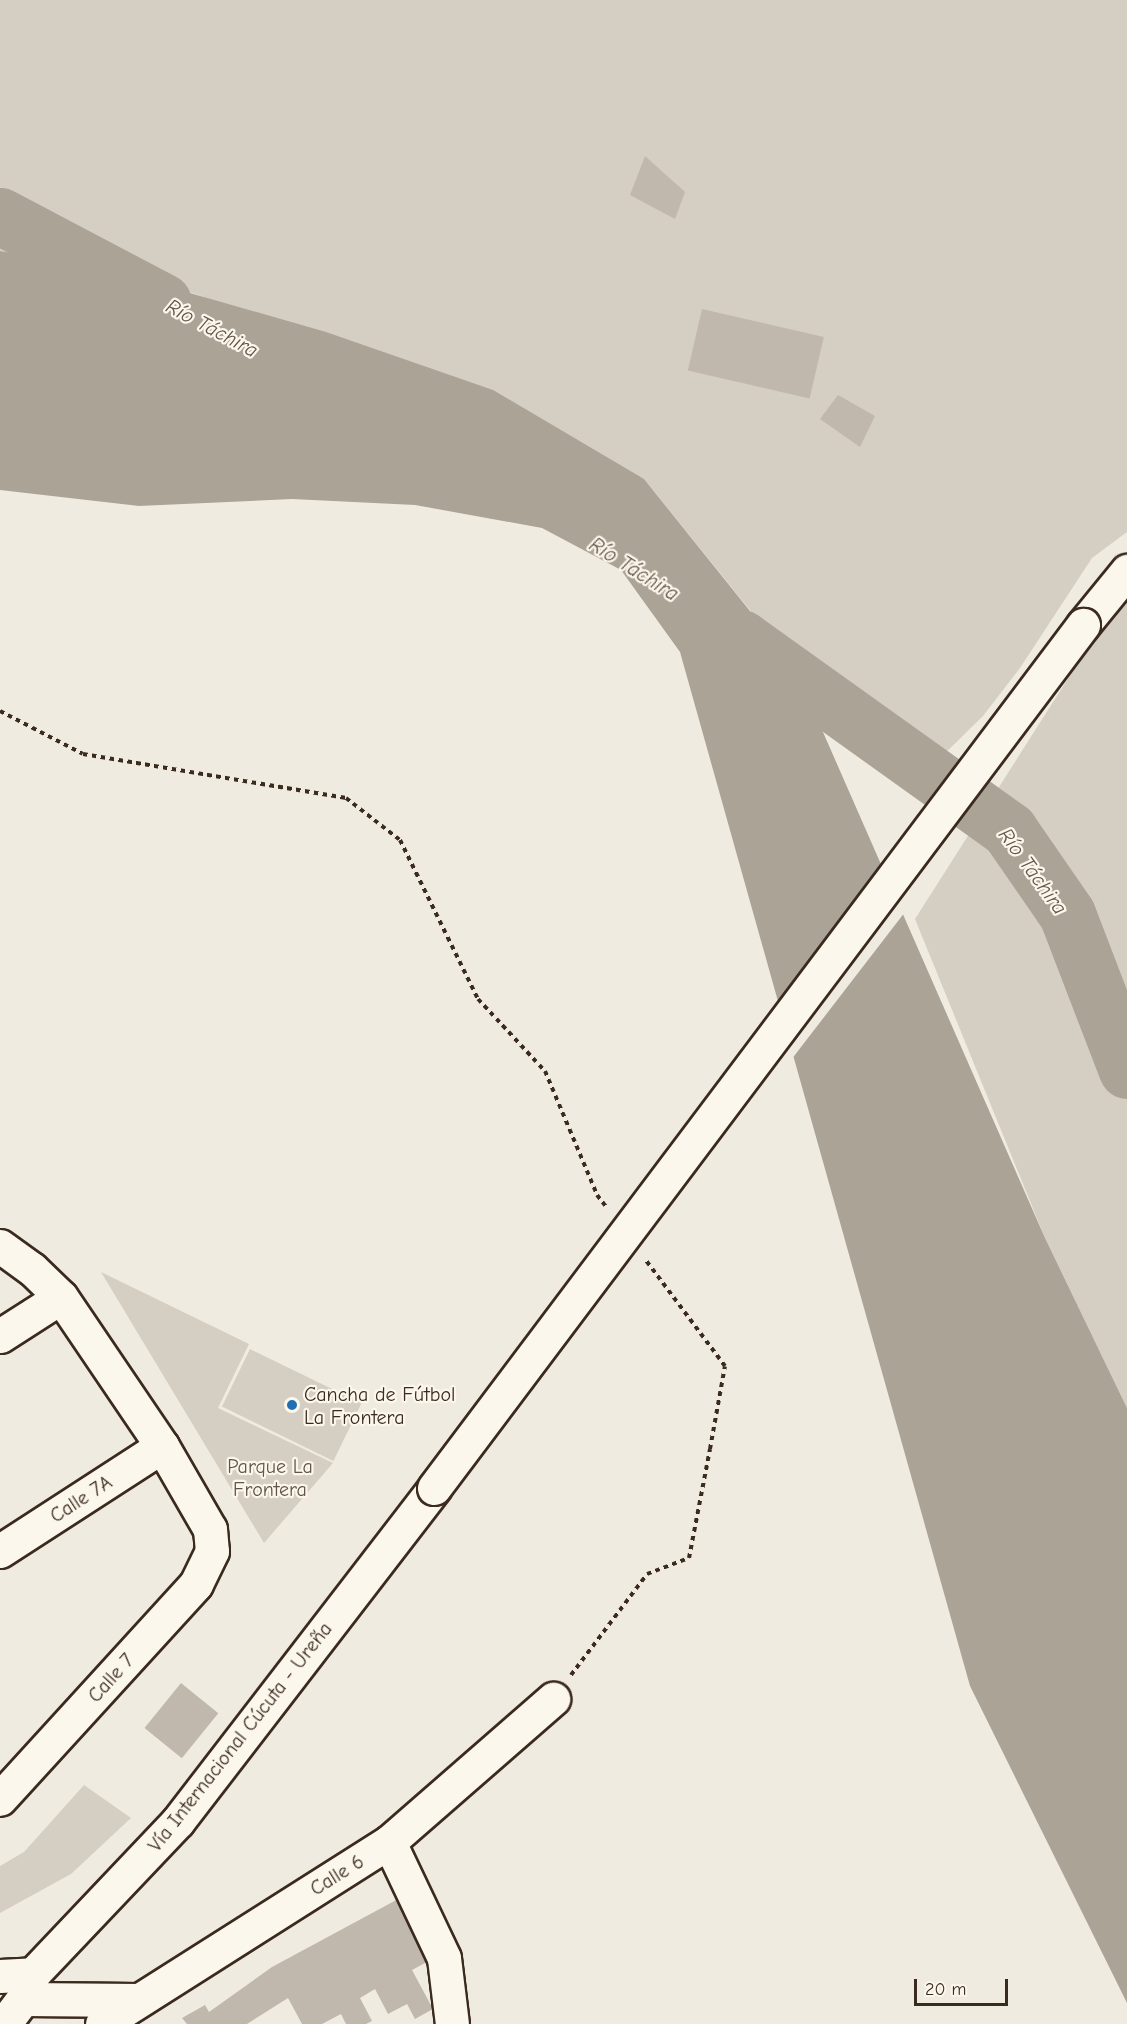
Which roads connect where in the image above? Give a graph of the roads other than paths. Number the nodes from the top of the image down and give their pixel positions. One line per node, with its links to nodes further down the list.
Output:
1 (1127, 571): 11 (main road, Vía Internacional Cúcuta - Ureña, bridge)
2 (0, 1246): 3 (main road)
3 (61, 1297): 4 (main road); 5 (main road)
4 (0, 1336)
5 (162, 1446): 6 (main road, Calle 7A); 8 (main road, Calle 7)
6 (0, 1551)
7 (552, 1699): 9 (main road, Calle 6)
8 (0, 1799)
9 (389, 1842): 12 (main road, Calle 6); 14 (main road)
10 (0, 1976): 11 (main road)
11 (20, 1999): 12 (main road)
12 (139, 2000): 13 (main road, Calle 6)
13 (102, 2024)
14 (452, 2024)

